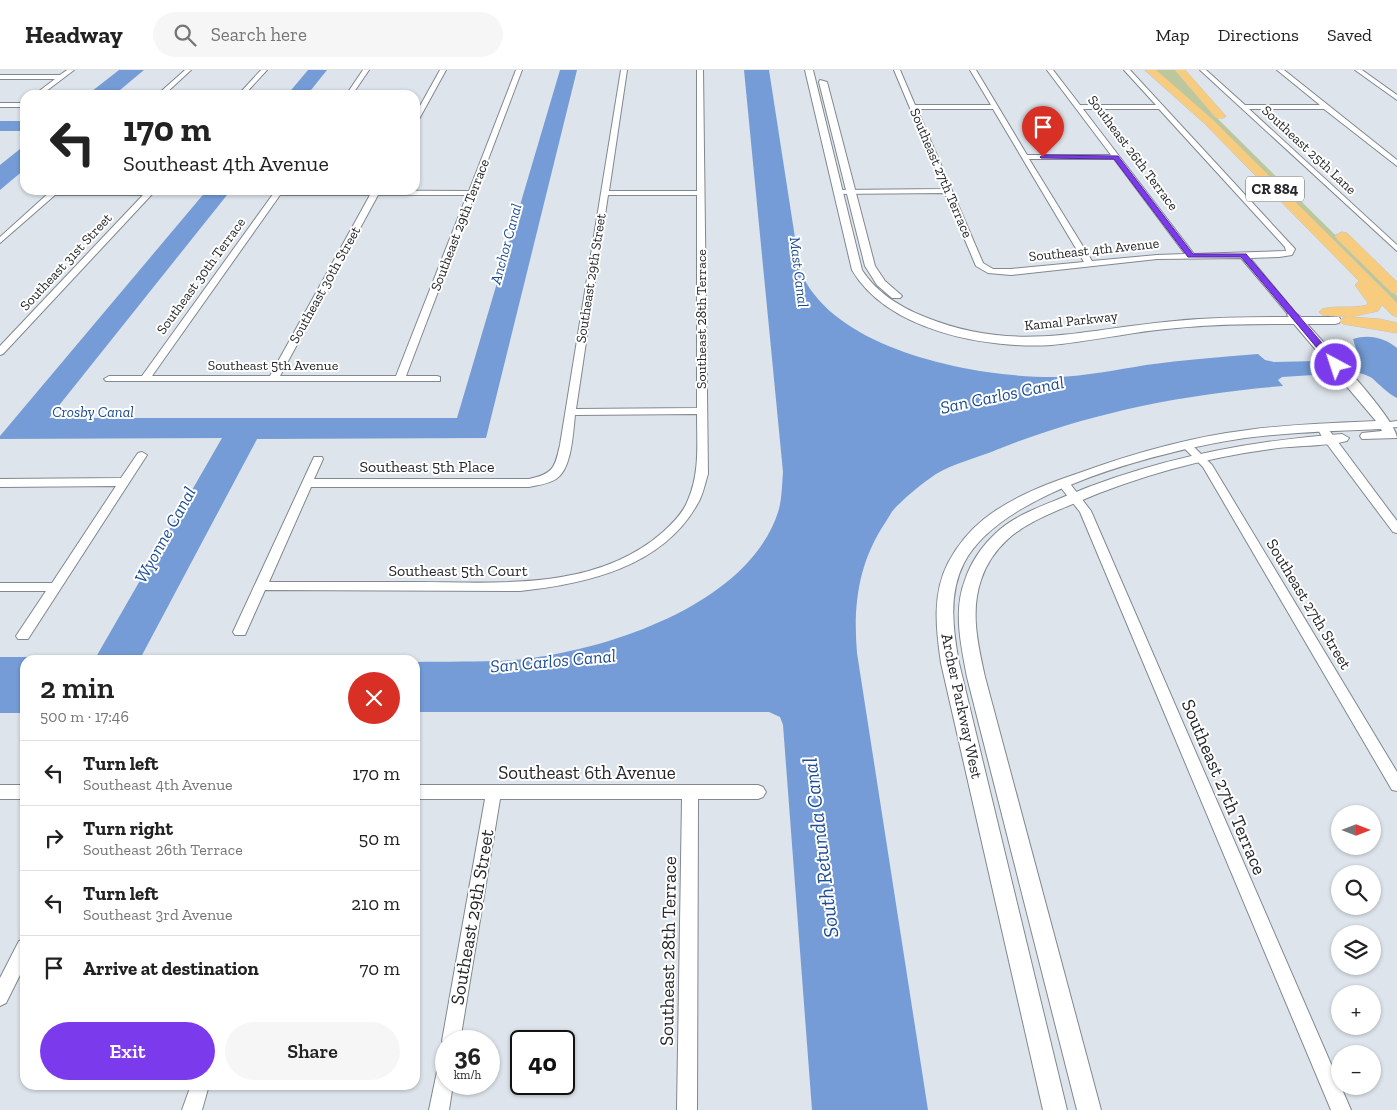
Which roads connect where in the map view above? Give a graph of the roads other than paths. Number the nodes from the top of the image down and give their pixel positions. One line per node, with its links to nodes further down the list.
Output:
1 (71, 70): 22 (street)
2 (188, 70): 24 (street)
3 (264, 70): 25 (street)
4 (366, 70): 26 (street)
5 (443, 70): 37 (street)
6 (519, 70): 48 (street, Southeast 29th Terrace)
7 (624, 70): 44 (street, Southeast 29th Street)
8 (700, 70): 45 (street, Southeast 28th Terrace)
9 (809, 70): 46 (street, Kamal Parkway)
10 (820, 70): 47 (street, Kamal Parkway)
11 (897, 70): 31 (street, Southeast 27th Terrace)
12 (974, 70): 32 (street)
13 (1050, 70): 33 (street, Southeast 26th Terrace)
14 (1127, 70): 34 (street)
15 (1150, 70): 53 (highway, CR 884)
16 (1180, 70): 38 (highway, CR 884)
17 (1203, 70): 35 (street, Southeast 25th Lane)
18 (1280, 70): 36 (street)
19 (1358, 70): 28 (street)
20 (1368, 70): 27 (street)
21 (0, 77): 22 (street)
22 (62, 77): 23 (street)
23 (44, 90)
24 (166, 90)
25 (246, 90)
26 (352, 90)
27 (1397, 90)
28 (1397, 98)
29 (0, 105): 30 (street)
30 (20, 105)
31 (913, 107): 32 (street); 42 (street, Southeast 27th Terrace)
32 (995, 107): 39 (street)
33 (1078, 107): 34 (street); 40 (street, Southeast 26th Terrace)
34 (1160, 107): 57 (street, Southeast 4th Avenue)
35 (1243, 107): 36 (street); 56 (street, Southeast 25th Lane)
36 (1326, 107): 41 (street)
37 (420, 112)
38 (1257, 153)
39 (1025, 157): 40 (street); 59 (street)
40 (1116, 157): 58 (street, Southeast 26th Terrace)
41 (1397, 164)
42 (949, 191): 47 (street); 60 (street, Southeast 27th Terrace)
43 (420, 192): 48 (street)
44 (605, 192): 45 (street); 73 (street, Southeast 29th Street)
45 (701, 192): 74 (street, Southeast 28th Terrace)
46 (838, 192): 47 (street); 63 (street, Kamal Parkway)
47 (851, 192): 63 (street, Kamal Parkway)
48 (472, 193): 70 (street, Southeast 29th Terrace)
49 (51, 195): 55 (street)
50 (148, 195): 66 (street, Southeast 31st Street)
51 (277, 195): 68 (street, Southeast 30th Terrace)
52 (374, 195): 69 (street, Southeast 30th Street)
53 (1306, 220): 62 (highway, CR 884); 64 (highway)
54 (1334, 228): 61 (highway)
55 (0, 241)
56 (1397, 249)
57 (1243, 255): 58 (street, Southeast 4th Avenue); 63 (street)
58 (1191, 256): 59 (street, Southeast 4th Avenue)
59 (1089, 263): 60 (street, Southeast 4th Avenue)
60 (990, 271)
61 (1397, 290)
62 (1397, 312)
63 (1294, 316): 64 (street, Kamal Parkway); 67 (street)
64 (1331, 316): 65 (highway)
65 (1397, 328)
66 (0, 352)
67 (1339, 368): 75 (street)
68 (145, 379): 69 (street, Southeast 5th Avenue); 72 (street, Southeast 5th Avenue)
69 (273, 379): 70 (street, Southeast 5th Avenue)
70 (400, 379): 71 (street, Southeast 5th Avenue)
71 (437, 379)
72 (108, 380)
73 (570, 412): 74 (street); 80 (street, Southeast 29th Street)
74 (702, 412): 86 (street, Southeast 28th Terrace)
75 (1393, 430): 76 (street, Archer Parkway West)
76 (1325, 433): 77 (street, Archer Parkway West); 85 (street)
77 (1192, 451): 84 (street, Archer Parkway West); 92 (street, Southeast 27th Street)
78 (142, 455): 81 (street)
79 (318, 459): 82 (street)
80 (546, 479): 82 (street, Southeast 5th Place)
81 (124, 482): 83 (street); 89 (street)
82 (307, 482): 87 (street)
83 (0, 483)
84 (1069, 491): 107 (street, Archer Parkway West); 108 (street, Archer Parkway West); 109 (street, Southeast 27th Terrace)
85 (1397, 528)
86 (648, 549): 87 (street, Southeast 5th Court)
87 (260, 586): 90 (street)
88 (0, 587): 89 (street)
89 (55, 587): 91 (street)
90 (240, 632)
91 (23, 636)
92 (1397, 785)
93 (0, 792): 94 (street)
94 (20, 792)
95 (420, 792): 96 (street, Southeast 6th Avenue)
96 (494, 792): 97 (street, Southeast 6th Avenue); 101 (street, Southeast 29th Street)
97 (690, 792): 98 (street, Southeast 6th Avenue); 106 (street, Southeast 28th Terrace)
98 (758, 792)
99 (20, 956): 100 (street)
100 (0, 997)
101 (453, 1030)
102 (198, 1090): 104 (street)
103 (442, 1095): 105 (street)
104 (192, 1110)
105 (439, 1110)
106 (687, 1110)
107 (1055, 1110)
108 (1089, 1110)
109 (1341, 1110)

